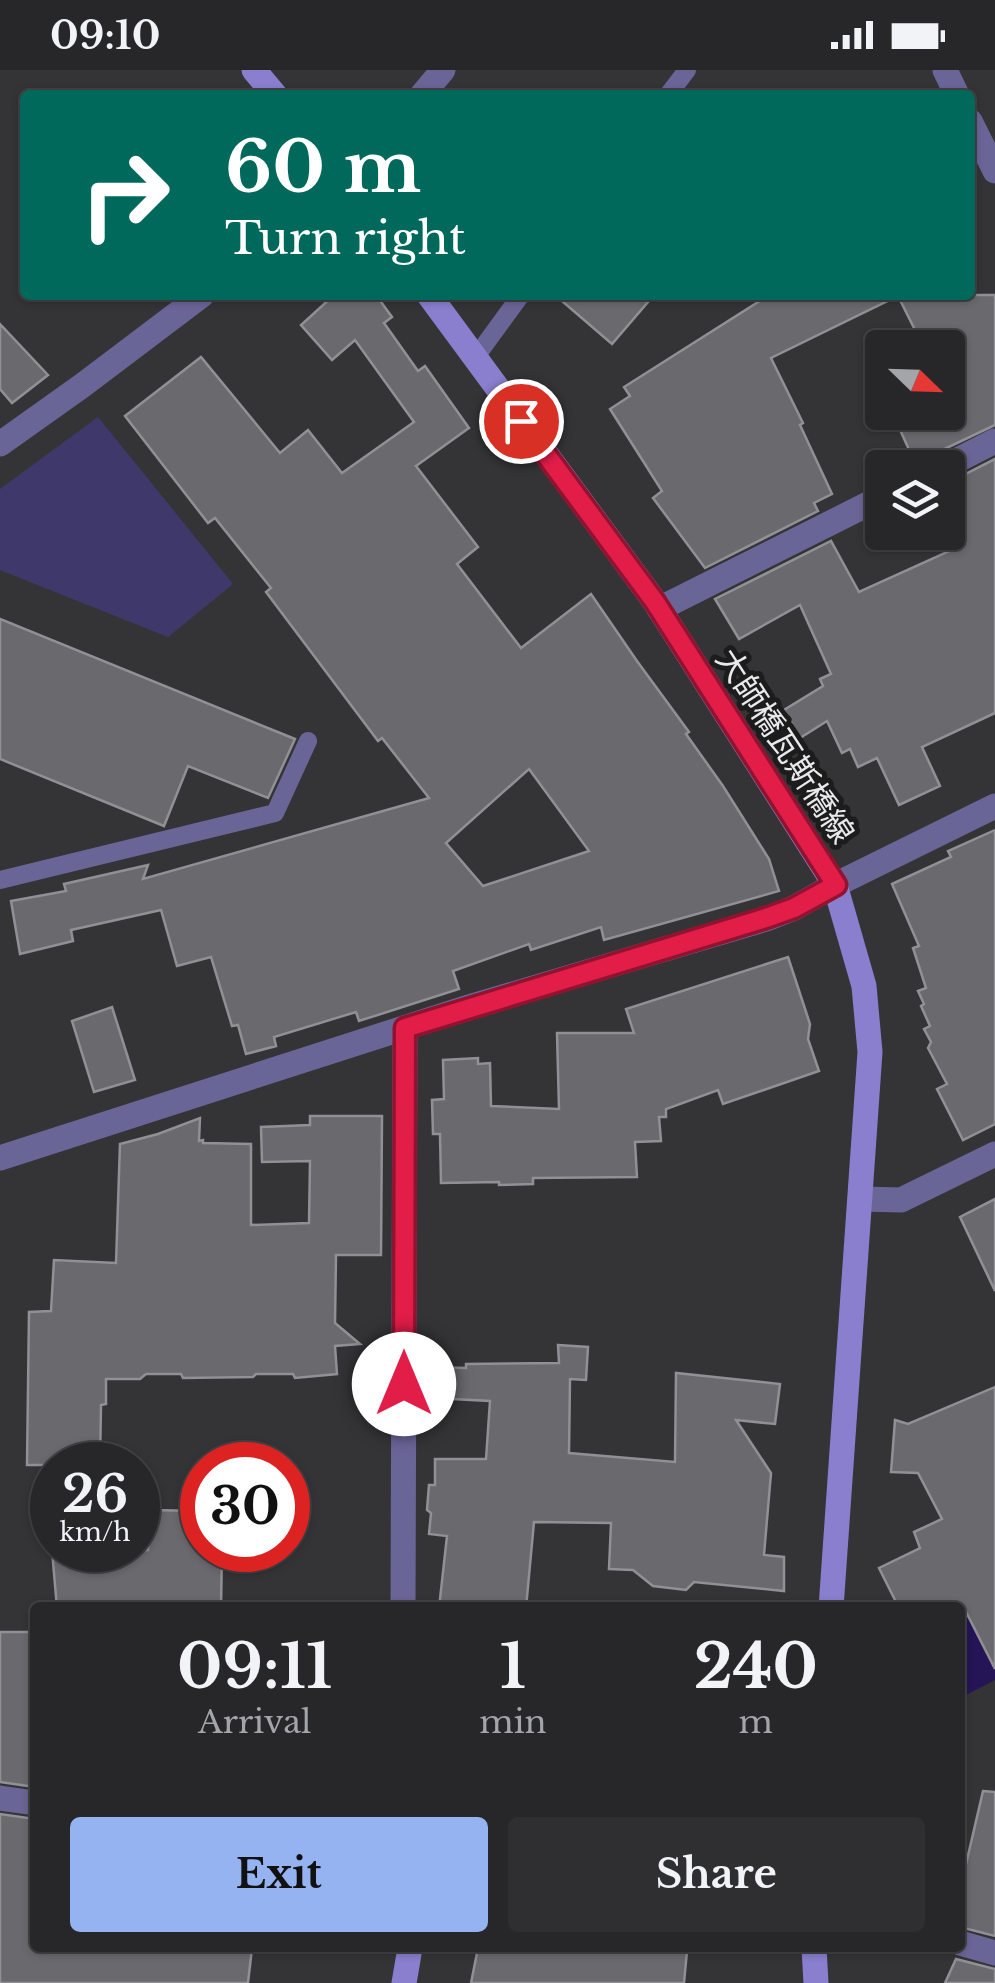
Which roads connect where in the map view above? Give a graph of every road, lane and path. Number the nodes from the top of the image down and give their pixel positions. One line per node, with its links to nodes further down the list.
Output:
1 (254, 70): 4 (street)
2 (443, 70): 5 (street)
3 (687, 70): 6 (lane)
4 (271, 90)
5 (426, 90)
6 (672, 90)
7 (975, 131): 8 (street)
8 (995, 172)
9 (195, 300): 14 (street)
10 (433, 300): 12 (street, 大師橋瓦斯橋線)
11 (518, 300): 12 (lane)
12 (475, 358): 17 (street, 大師橋瓦斯橋線)
13 (995, 441): 15 (street)
14 (0, 444)
15 (965, 456)
16 (865, 506): 17 (street)
17 (659, 609): 21 (street, 大師橋瓦斯橋線)
18 (308, 741): 20 (lane)
19 (995, 806): 21 (street)
20 (0, 880)
21 (836, 885): 22 (street); 25 (street, 大師橋瓦斯橋線)
22 (405, 1028): 24 (street); 26 (street)
23 (995, 1154): 25 (street)
24 (0, 1158)
25 (861, 1199): 27 (street, 大師橋瓦斯橋線)
26 (403, 1602)
27 (832, 1602)
28 (0, 1798): 29 (street)
29 (30, 1801)
30 (965, 1944): 33 (street)
31 (409, 1952): 34 (street)
32 (814, 1952): 35 (street)
33 (995, 1953)
34 (404, 1983)
35 (816, 1983)

